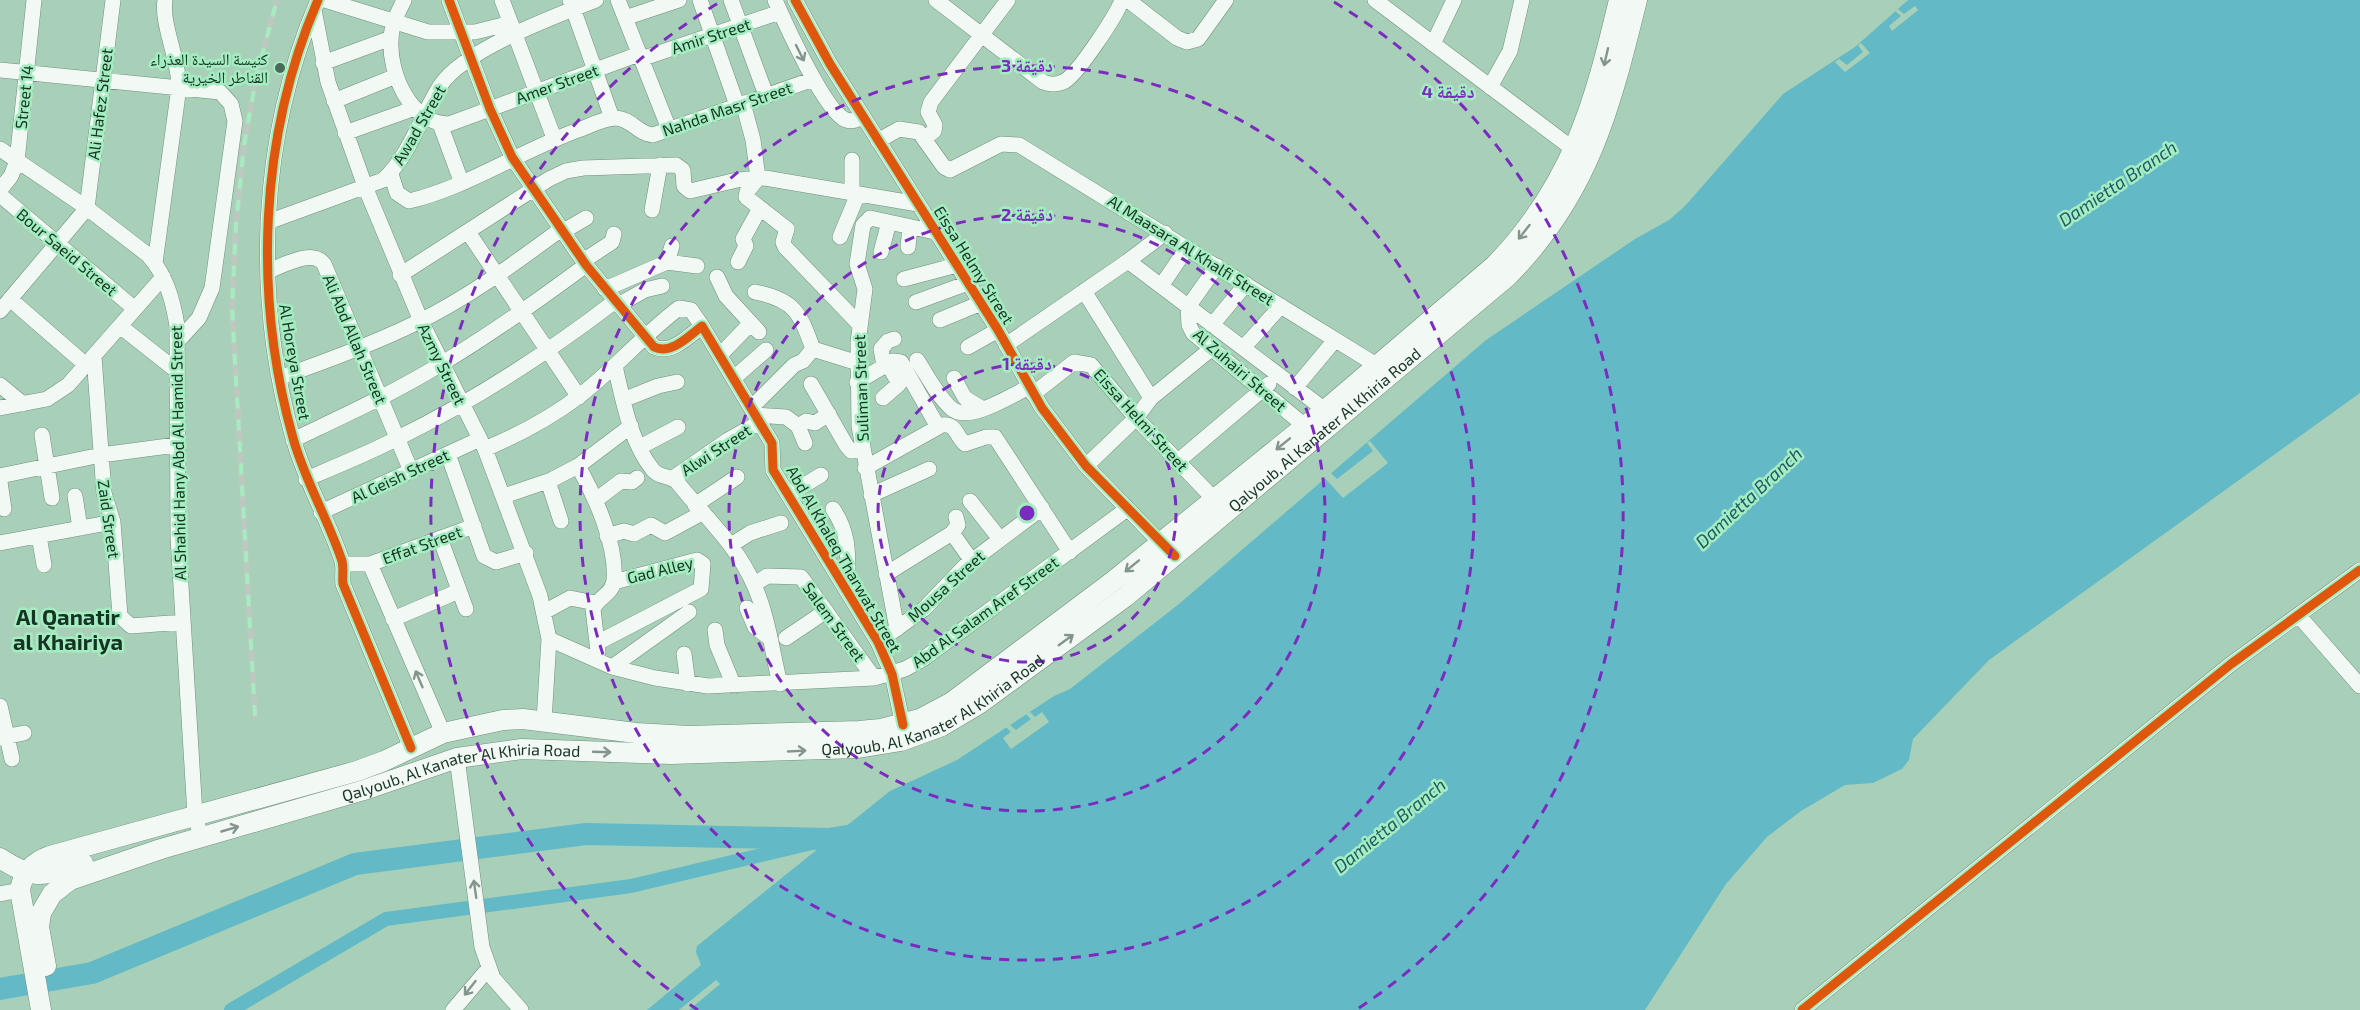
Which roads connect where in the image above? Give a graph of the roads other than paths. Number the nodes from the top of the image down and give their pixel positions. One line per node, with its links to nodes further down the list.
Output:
1 (34, 0): 39 (street, Street 14)
2 (113, 0): 42 (street, Ali Hafez Street)
3 (165, 0): 43 (street)
4 (404, 0): 26 (street)
5 (449, 0): 29 (street)
6 (502, 0): 28 (street)
7 (596, 0): 23 (street)
8 (618, 0): 25 (street)
9 (679, 0): 25 (street)
10 (700, 0): 30 (street)
11 (731, 0): 27 (street)
12 (795, 0): 51 (street, Eissa Helmy Street)
13 (936, 0): 31 (street)
14 (1008, 0): 31 (street)
15 (1122, 0): 31 (street)
16 (1128, 0): 17 (street)
17 (1226, 0)
18 (1375, 0): 33 (street)
19 (1454, 0): 33 (street)
20 (1522, 0): 44 (street)
21 (1633, 0): 60 (main road, Qalyoub, Al Kanater Al Khiria Road)
22 (319, 3): 26 (street); 36 (street, Azmy Street); 77 (street, Al Horeya Street)
23 (572, 4): 28 (street); 38 (street)
24 (778, 6): 27 (street, Amir Street); 41 (street, one-way to 41)
25 (625, 18): 34 (street)
26 (394, 22): 29 (street); 32 (street)
27 (740, 26): 30 (street, Amir Street); 46 (street)
28 (513, 29): 29 (street); 35 (street); 45 (street)
29 (461, 34): 35 (street)
30 (712, 35): 34 (street, Amir Street); 48 (street)
31 (984, 35): 57 (street)
32 (391, 38): 36 (street); 40 (street)
33 (1433, 44): 44 (street)
34 (640, 56): 38 (street, Amer Street); 54 (street)
35 (470, 58): 49 (street); 50 (street, Awad Street)
36 (323, 63): 47 (street, Azmy Street)
37 (0, 70): 39 (street)
38 (595, 70): 45 (street, Amer Street); 52 (street)
39 (26, 72): 42 (street); 63 (street, Street 14)
40 (396, 76): 47 (street); 50 (street)
41 (814, 79): 46 (street, Nahda Masr Street); 51 (street)
42 (104, 80): 43 (street); 73 (street, Ali Hafez Street)
43 (179, 87): 94 (street); 129 (street)
44 (1490, 87): 60 (street)
45 (537, 92): 49 (street, Amer Street); 56 (street)
46 (766, 95): 48 (street, Nahda Masr Street)
47 (334, 101): 55 (street, Azmy Street)
48 (740, 104): 54 (street, Nahda Masr Street); 66 (street)
49 (490, 109): 53 (street, Amer Street); 61 (street)
50 (420, 112): 53 (street); 55 (street); 65 (street, Awad Street)
51 (863, 116): 58 (street, Eissa Helmy Street)
52 (612, 118): 54 (street, Nahda Masr Street); 56 (street)
53 (440, 124): 67 (street)
54 (669, 129)
55 (345, 133): 68 (street, Azmy Street)
56 (554, 138): 61 (street)
57 (924, 138): 58 (street); 83 (street, Al Maasara Al Khalfi Street)
58 (878, 141): 72 (street, Eissa Helmy Street)
59 (0, 149): 63 (street, Al Shahid Hany Abd Al Hamid Street)
60 (1582, 156): 144 (main road, Qalyoub, Al Kanater Al Khiria Road, one-way to 144); 232 (main road, Qalyoub, Al Kanater Al Khiria Road)
61 (512, 158): 67 (street); 69 (street)
62 (852, 160): 71 (street)
63 (17, 161): 70 (street, Street 14); 73 (street, Al Shahid Hany Abd Al Hamid Street)
64 (660, 165): 66 (street); 69 (street); 75 (street)
65 (391, 174): 67 (street); 68 (street, Awad Street)
66 (758, 178): 71 (street); 74 (street)
67 (461, 181)
68 (366, 189): 77 (street, Awad Street); 100 (street, Azmy Street)
69 (534, 189): 80 (street); 81 (street)
70 (0, 192): 86 (street, Bour Saeid Street)
71 (855, 193): 72 (street); 85 (street)
72 (918, 204): 82 (street, Eissa Helmy Street)
73 (87, 208): 86 (street); 94 (street, Al Shahid Hany Abd Al Hamid Street)
74 (760, 208): 93 (street); 121 (street)
75 (652, 210)
76 (586, 218): 80 (street)
77 (268, 222): 99 (street, Al Horeya Street)
78 (889, 222): 79 (street, Suliman Street); 90 (street); 121 (street, Suliman Street)
79 (910, 227): 82 (street, Suliman Street); 88 (street)
80 (561, 231): 95 (street); 101 (street)
81 (468, 232): 100 (street); 101 (street)
82 (935, 232): 96 (street, Eissa Helmy Street)
83 (1164, 233): 89 (street, Al Maasara Al Khalfi Street); 91 (street)
84 (614, 234): 95 (street)
85 (840, 237)
86 (57, 243): 114 (street); 117 (street, Bour Saeid Street)
87 (672, 246): 92 (street)
88 (908, 247)
89 (1187, 248): 98 (street, Al Maasara Al Khalfi Street); 108 (street)
90 (881, 252)
91 (1128, 261): 108 (street, Al Zuhairi Street); 109 (street)
92 (667, 262): 97 (street); 111 (street)
93 (738, 262)
94 (155, 263): 102 (street, Al Shahid Hany Abd Al Hamid Street)
95 (584, 263): 111 (street); 118 (street)
96 (957, 265): 104 (street); 105 (street, Eissa Helmy Street)
97 (697, 266)
98 (1217, 266): 106 (street, Al Maasara Al Khalfi Street); 116 (street)
99 (268, 271): 133 (street, Ali Abd Allah Street); 148 (street, Al Horeya Street)
100 (400, 275): 120 (street, Azmy Street)
101 (496, 276): 118 (street); 120 (street)
102 (163, 277): 117 (street); 129 (street, Al Shahid Hany Abd Al Hamid Street)
103 (717, 277): 138 (street)
104 (904, 279)
105 (968, 283): 112 (street); 113 (street, Eissa Helmy Street)
106 (1246, 284): 115 (street, Al Maasara Al Khalfi Street); 122 (street)
107 (662, 286): 111 (street)
108 (1161, 286): 116 (street, Al Zuhairi Street)
109 (1084, 291): 130 (street); 164 (street)
110 (755, 292): 134 (street)
111 (612, 299): 126 (street); 137 (street)
112 (916, 302)
113 (981, 303): 119 (street); 125 (street, Eissa Helmy Street)
114 (5, 305): 139 (street)
115 (1281, 306): 128 (street, Al Maasara Al Khalfi Street); 132 (street)
116 (1188, 307): 122 (street, Al Zuhairi Street); 135 (street, Al Zuhairi Street)
117 (135, 309): 123 (street)
118 (521, 313): 137 (street); 141 (street)
119 (940, 320)
120 (421, 321): 133 (street); 141 (street, Azmy Street)
121 (859, 324): 140 (street, Suliman Street)
122 (1212, 325): 132 (street, Al Zuhairi Street)
123 (120, 326): 139 (street); 146 (street)
124 (702, 326): 126 (street); 126 (street, Al Geish Street); 138 (street, Abd Al Khaleq Tharwat Street)
125 (998, 330): 130 (street, Eissa Helmy Street); 131 (street)
126 (644, 336): 143 (street, Al Geish Street)
127 (894, 339): 142 (street)
128 (1335, 340): 144 (street, Al Maasara Al Khalfi Street); 156 (street)
129 (177, 342): 146 (street, Al Shahid Hany Abd Al Hamid Street)
130 (1006, 345): 159 (street, Eissa Helmy Street)
131 (968, 347)
132 (1243, 348): 147 (street, Al Zuhairi Street)
133 (359, 349): 148 (street); 161 (street, Ali Abd Allah Street)
134 (813, 349): 140 (street); 173 (street, Alwi Street)
135 (1211, 349): 158 (street, Al Zuhairi Street); 164 (street)
136 (765, 350): 149 (street)
137 (547, 351): 160 (street); 167 (street)
138 (720, 355): 149 (street, Abd Al Khaleq Tharwat Street)
139 (90, 360): 166 (street); 189 (street, Zaid Street)
140 (858, 363): 153 (street, Suliman Street)
141 (441, 364): 161 (street); 167 (street, Azmy Street)
142 (886, 365): 145 (street); 153 (street); 162 (street)
143 (615, 366): 160 (street, Al Geish Street); 165 (street)
144 (1378, 366): 171 (main road, Qalyoub, Al Kanater Al Khiria Road)
145 (916, 367): 151 (street); 157 (street)
146 (177, 370): 185 (street, Al Shahid Hany Abd Al Hamid Street)
147 (1278, 375): 156 (street, Al Zuhairi Street); 158 (street)
148 (279, 378): 182 (street, Al Horeya Street)
149 (734, 378): 173 (street, Abd Al Khaleq Tharwat Street)
150 (954, 378): 170 (street)
151 (932, 381): 157 (street); 163 (street)
152 (677, 382): 165 (street)
153 (857, 382): 187 (street, Suliman Street)
154 (812, 384): 172 (street)
155 (0, 385): 166 (street)
156 (1295, 388): 171 (street, Al Zuhairi Street)
157 (917, 389): 168 (street)
158 (1261, 390): 177 (street, Al Zuhairi Street); 190 (street)
159 (1031, 391): 170 (street); 174 (street, Eissa Helmi Street); 192 (street, Eissa Helmy Street)
160 (579, 397): 184 (street, Al Geish Street)
161 (380, 398): 181 (street, Ali Abd Allah Street); 182 (street)
162 (883, 398)
163 (944, 398): 168 (street); 170 (street)
164 (1151, 398): 174 (street)
165 (623, 400): 175 (street)
166 (23, 404): 169 (street)
167 (462, 405): 181 (street); 184 (street, Azmy Street)
168 (926, 405): 179 (street)
169 (0, 408)
170 (983, 409)
171 (1325, 410): 177 (main road, Qalyoub, Al Kanater Al Khiria Road)
172 (829, 414): 176 (street); 187 (street)
173 (756, 415): 176 (street); 201 (street, Alwi Street); 205 (street, Abd Al Khaleq Tharwat Street)
174 (1136, 418): 190 (street, Eissa Helmi Street); 192 (street)
175 (631, 426): 186 (street); 191 (street)
176 (798, 426): 183 (street)
177 (1305, 426): 211 (main road, Qalyoub, Al Kanater Al Khiria Road, one-way to 211)
178 (678, 427): 186 (street)
179 (938, 427): 194 (street); 213 (street)
180 (42, 435): 193 (street)
181 (397, 439): 196 (street, Ali Abd Allah Street); 202 (street)
182 (293, 440): 202 (street, Al Horeya Street)
183 (805, 443)
184 (482, 444): 188 (street, Al Geish Street); 208 (street, Azmy Street)
185 (176, 445): 189 (street); 253 (street, Al Shahid Hany Abd Al Hamid Street)
186 (640, 447): 201 (street)
187 (862, 449): 194 (street, Suliman Street)
188 (448, 454): 196 (street, Al Geish Street); 223 (street)
189 (101, 455): 193 (street); 221 (street, Zaid Street)
190 (1178, 462): 211 (street, Eissa Helmi Street)
191 (578, 466): 203 (street); 210 (street)
192 (1086, 466): 217 (street, Eissa Helmy Street)
193 (46, 467): 198 (street); 209 (street)
194 (865, 468): 206 (street, Suliman Street)
195 (929, 469): 206 (street)
196 (411, 471): 218 (street, Al Geish Street)
197 (821, 475): 205 (street)
198 (0, 476)
199 (737, 477): 215 (street)
200 (637, 478): 210 (street)
201 (673, 478): 215 (street)
202 (306, 479): 218 (street, Al Horeya Street)
203 (548, 481): 208 (street); 220 (street)
204 (0, 482): 214 (street)
205 (789, 495): 244 (street, Abd Al Khaleq Tharwat Street)
206 (871, 495): 240 (street, Suliman Street)
207 (75, 496): 224 (street)
208 (504, 496): 234 (street, Azmy Street)
209 (52, 498)
210 (596, 500): 227 (street)
211 (1215, 500): 232 (main road, Qalyoub, Al Kanater Al Khiria Road)
212 (970, 501): 229 (street)
213 (1042, 508): 229 (street, Mousa Street); 233 (street)
214 (4, 509)
215 (699, 509): 227 (street); 231 (street)
216 (833, 509): 244 (street)
217 (1128, 509): 232 (street, Eissa Helmy Street); 233 (street, Abd Al Salam Aref Street)
218 (321, 512): 236 (street, Al Horeya Street)
219 (956, 517): 225 (street)
220 (561, 521)
221 (113, 522): 224 (street); 253 (street, Zaid Street)
222 (782, 523): 231 (street)
223 (474, 526): 228 (street, Effat Street); 234 (street)
224 (80, 528): 226 (street)
225 (952, 533): 235 (street); 240 (street)
226 (39, 536): 230 (street); 238 (street)
227 (608, 536): 241 (street)
228 (440, 538): 237 (street, Effat Street); 243 (street)
229 (1000, 539): 235 (street, Mousa Street)
230 (0, 543)
231 (731, 545): 242 (street)
232 (1168, 549): 271 (main road, Qalyoub, Al Kanater Al Khiria Road, one-way to 271); 276 (main road, Qalyoub, Al Kanater Al Khiria Road, one-way to 232)
233 (1070, 552): 263 (street, Abd Al Salam Aref Street)
234 (526, 553): 249 (street, Azmy Street)
235 (972, 561): 254 (street, Mousa Street)
236 (343, 564): 237 (street); 275 (street, Al Horeya Street)
237 (370, 564): 252 (street)
238 (45, 565)
239 (2360, 570): 251 (street)
240 (886, 574): 254 (street, Suliman Street)
241 (614, 582): 245 (street); 260 (street, Gad Alley)
242 (754, 585): 248 (street, Salem Street); 256 (street)
243 (459, 591): 247 (street); 252 (street)
244 (848, 594): 259 (street, Abd Al Khaleq Tharwat Street)
245 (595, 603): 249 (street); 260 (street)
246 (747, 608): 256 (street)
247 (466, 609)
248 (826, 611): 257 (street); 264 (street, Salem Street)
249 (544, 612): 258 (street, Azmy Street)
250 (689, 612): 262 (street)
251 (2299, 616): 268 (street); 289 (street)
252 (393, 619): 273 (street, one-way to 252)
253 (183, 622): 278 (street, Al Shahid Hany Abd Al Hamid Street)
254 (897, 629): 259 (street, Mousa Street)
255 (715, 630): 267 (street)
256 (768, 637): 266 (street)
257 (786, 638)
258 (549, 639): 262 (street, Abd Al Salam Aref Street); 270 (street, Azmy Street)
259 (878, 642): 263 (street, Abd Al Khaleq Tharwat Street)
260 (597, 643): 262 (street)
261 (684, 654): 265 (street)
262 (605, 665): 265 (street, Abd Al Salam Aref Street)
263 (892, 674): 264 (street, Abd Al Salam Aref Street); 271 (street, Abd Al Khaleq Tharwat Street)
264 (874, 678): 266 (street, Abd Al Salam Aref Street)
265 (688, 684): 267 (street, Abd Al Salam Aref Street)
266 (780, 684): 267 (street, Abd Al Salam Aref Street)
267 (734, 686)
268 (2360, 686)
269 (0, 706): 274 (street)
270 (544, 721): 271 (main road, Qalyoub, Al Kanater Al Khiria Road); 273 (main road, Qalyoub, Al Kanater Al Khiria Road)
271 (903, 724)
272 (24, 733): 274 (street)
273 (443, 733): 275 (main road, Qalyoub, Al Kanater Al Khiria Road)
274 (4, 737): 277 (street)
275 (411, 748): 278 (main road, Qalyoub, Al Kanater Al Khiria Road)
276 (457, 758): 279 (main road, Qalyoub, Al Kanater Al Khiria Road, one-way to 276); 284 (street, one-way to 276)
277 (12, 759)
278 (195, 815): 279 (street, Al Shahid Hany Abd Al Hamid Street); 282 (main road, Qalyoub, Al Kanater Al Khiria Road)
279 (201, 838): 280 (main road, Qalyoub, Al Kanater Al Khiria Road)
280 (161, 849): 282 (main road); 287 (main road, Qalyoub, Al Kanater Al Khiria Road)
281 (0, 858): 282 (main road)
282 (23, 882): 283 (street); 286 (main road)
283 (0, 894)
284 (488, 969): 285 (street); 288 (street, one-way to 288)
285 (512, 1007)
286 (41, 1010)
287 (54, 1010)
288 (453, 1010)
289 (1802, 1010)

